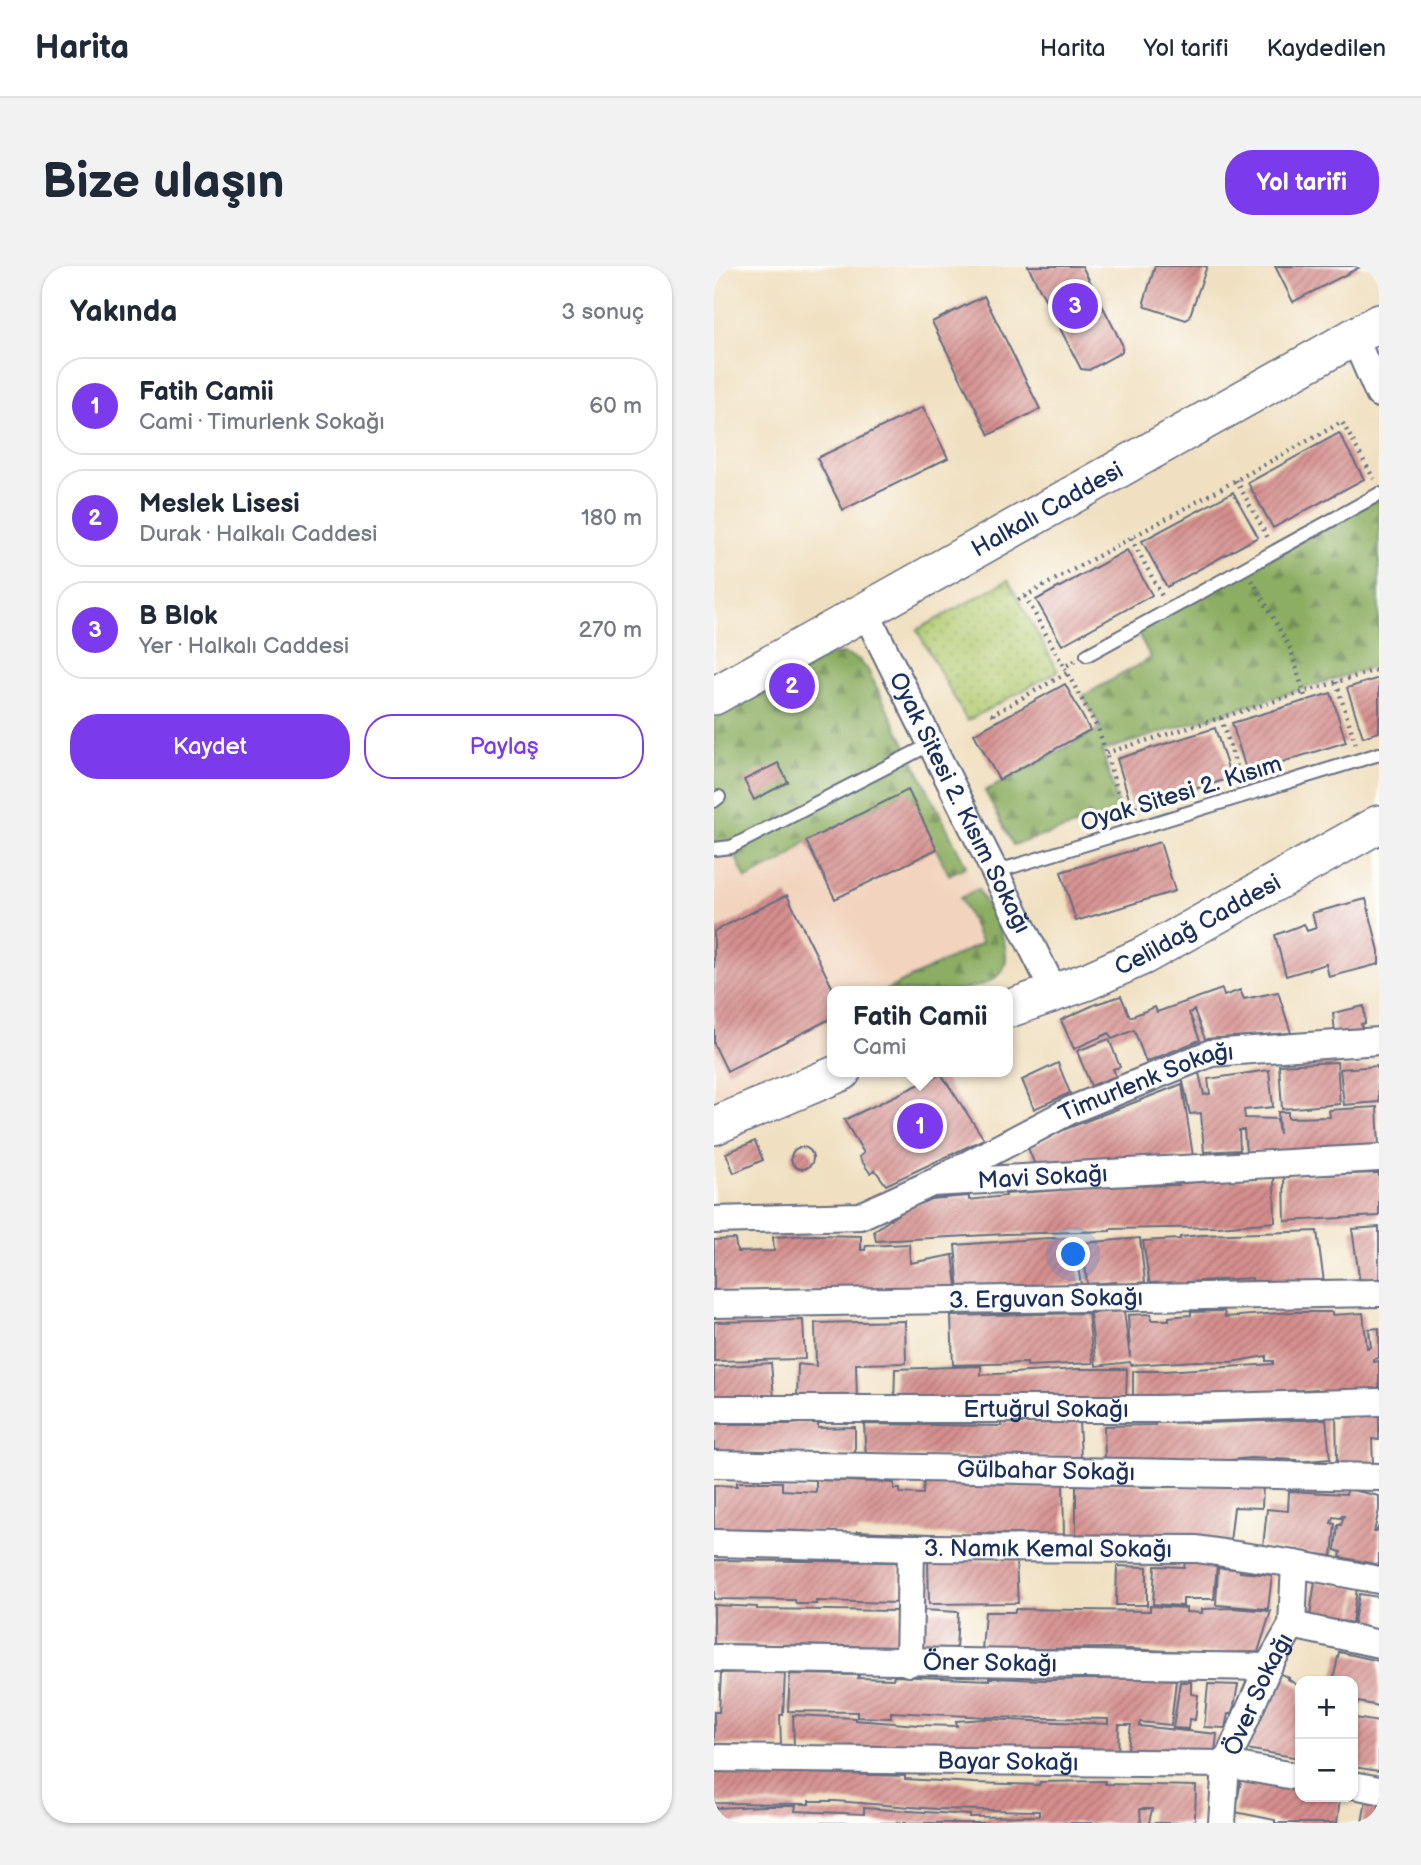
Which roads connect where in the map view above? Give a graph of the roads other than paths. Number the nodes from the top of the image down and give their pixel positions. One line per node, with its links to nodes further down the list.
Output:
1 (1366, 330): 2 (street); 4 (main road, Halkalı Caddesi)
2 (1379, 394)
3 (1379, 494): 5 (lane)
4 (865, 611): 6 (main road, Halkalı Caddesi); 7 (street, Oyak Sitesi 2. Kısım Sokağı)
5 (1087, 655)
6 (714, 696)
7 (931, 744): 10 (lane); 11 (street, Oyak Sitesi 2. Kısım Sokağı)
8 (1379, 754): 11 (lane, Oyak Sitesi 2. Kısım)
9 (1379, 824): 12 (main road, Celildağ Caddesi)
10 (714, 849)
11 (995, 872): 12 (street, Oyak Sitesi 2. Kısım Sokağı)
12 (1055, 993): 13 (main road, Celildağ Caddesi)
13 (1013, 1007)
14 (1379, 1041): 18 (street, Timurlenk Sokağı)
15 (830, 1077): 16 (main road)
16 (714, 1126)
17 (1379, 1157): 18 (street, Mavi Sokağı)
18 (932, 1183): 19 (street, Mavi Sokağı)
19 (714, 1220)
20 (1379, 1293): 21 (street, 3. Erguvan Sokağı)
21 (714, 1304)
22 (1379, 1402): 23 (street, Ertuğrul Sokağı)
23 (714, 1409)
24 (714, 1464): 25 (street, Gülbahar Sokağı)
25 (1379, 1476)
26 (714, 1544): 27 (street, 3. Namık Kemal Sokağı)
27 (911, 1548): 28 (street, 3. Namık Kemal Sokağı); 33 (street)
28 (1296, 1563): 29 (street, 3. Namık Kemal Sokağı); 30 (street, Över Sokağı)
29 (1379, 1580)
30 (1292, 1625): 31 (street); 34 (street, Över Sokağı)
31 (1379, 1644)
32 (714, 1658): 33 (street, Öner Sokağı)
33 (909, 1663): 34 (street, Öner Sokağı)
34 (1268, 1667): 36 (street, Över Sokağı)
35 (714, 1758): 36 (street, Bayar Sokağı)
36 (1226, 1764): 37 (street, Bayar Sokağı); 40 (street, Över Sokağı)
37 (1295, 1776)
38 (1358, 1786): 39 (street)
39 (1379, 1790)
40 (1222, 1823)

